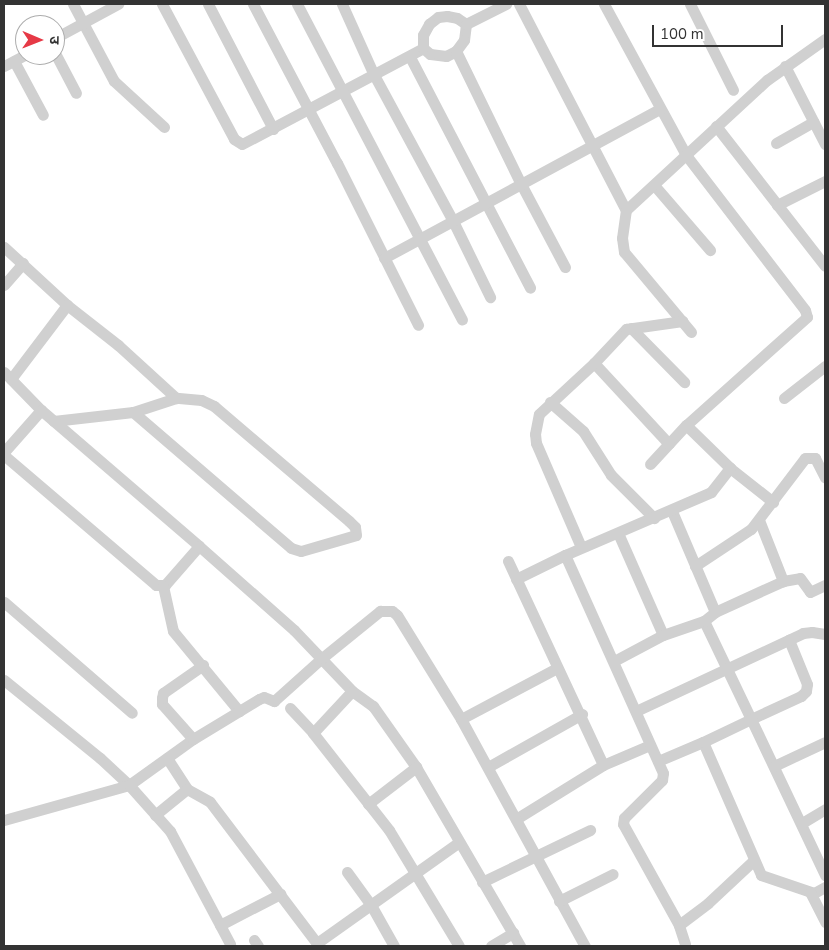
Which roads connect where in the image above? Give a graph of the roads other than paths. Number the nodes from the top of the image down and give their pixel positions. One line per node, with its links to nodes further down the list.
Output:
1 (73, 4): 12 (street)
2 (118, 4): 12 (street)
3 (162, 4): 32 (street)
4 (208, 4): 32 (street)
5 (253, 4): 26 (street)
6 (297, 4): 24 (street)
7 (342, 4): 22 (street)
8 (506, 4): 13 (street)
9 (519, 4): 34 (street)
10 (604, 4): 27 (street)
11 (690, 4): 23 (street)
12 (82, 22): 14 (street); 31 (street)
13 (466, 24): 16 (street); 17 (street)
14 (65, 32)
15 (825, 39): 21 (street)
16 (423, 48): 17 (street); 18 (street)
17 (456, 51): 38 (street)
18 (410, 57): 22 (street); 40 (street)
19 (9, 64): 28 (street)
20 (61, 65): 25 (street)
21 (785, 66): 29 (street); 30 (street)
22 (373, 73): 24 (street); 43 (street)
23 (733, 90)
24 (343, 91): 26 (street); 44 (street)
25 (76, 93)
26 (308, 109): 32 (street); 47 (street)
27 (659, 109): 34 (street); 36 (street)
28 (43, 115)
29 (813, 122): 33 (street); 35 (street)
30 (716, 126): 36 (street); 41 (street)
31 (164, 127)
32 (273, 129)
33 (776, 143)
34 (591, 144): 38 (street); 42 (street)
35 (825, 144)
36 (686, 155): 39 (street); 70 (street)
37 (825, 181): 41 (street)
38 (521, 184): 40 (street); 50 (street)
39 (654, 185): 42 (street); 46 (street)
40 (487, 201): 43 (street); 52 (street)
41 (776, 205): 49 (street)
42 (626, 210): 56 (street)
43 (452, 219): 44 (street); 53 (street)
44 (420, 237): 47 (street); 55 (street)
45 (4, 247): 48 (street)
46 (710, 250)
47 (384, 258): 57 (street)
48 (23, 263): 51 (street); 54 (street)
49 (825, 266)
50 (565, 267)
51 (4, 285)
52 (530, 288)
53 (490, 297)
54 (67, 305): 62 (street); 64 (street)
55 (462, 320)
56 (682, 321): 58 (street); 59 (street)
57 (418, 325)
58 (631, 328): 60 (street); 63 (street)
59 (691, 332)
60 (594, 363): 66 (street); 71 (street)
61 (825, 366): 65 (street)
62 (7, 376): 67 (street)
63 (684, 382)
64 (176, 398): 68 (street); 68 (street)
65 (784, 398)
66 (550, 402): 78 (street); 82 (street)
67 (41, 410): 69 (street); 72 (street)
68 (133, 412): 69 (street)
69 (54, 421): 81 (street)
70 (686, 425): 71 (street); 74 (street)
71 (669, 444): 73 (street)
72 (4, 454): 89 (street)
73 (650, 464)
74 (730, 468): 76 (street); 77 (street)
75 (825, 478): 76 (street)
76 (773, 502): 79 (street)
77 (672, 511): 78 (street); 85 (street)
78 (654, 518): 80 (street)
79 (759, 520): 85 (street); 87 (street)
80 (618, 533): 82 (street); 94 (street)
81 (199, 546): 89 (street); 96 (street)
82 (581, 547): 83 (street)
83 (565, 555): 86 (street); 97 (street)
84 (508, 561): 86 (street)
85 (695, 566): 91 (street)
86 (516, 579): 99 (street)
87 (784, 581): 88 (street); 91 (street)
88 (825, 585)
89 (163, 586): 98 (street)
90 (4, 602): 106 (street)
91 (715, 612): 92 (street)
92 (704, 621): 94 (street); 100 (street)
93 (825, 634): 95 (street)
94 (663, 635): 97 (street)
95 (789, 640): 100 (street); 109 (street)
96 (322, 658): 102 (street); 104 (street); 108 (street)
97 (614, 661): 105 (street)
98 (203, 666): 104 (street); 111 (street)
99 (557, 668): 107 (street); 108 (street)
100 (729, 669): 105 (street); 109 (street)
101 (4, 680): 121 (street)
102 (352, 691): 110 (street); 119 (street)
103 (290, 708): 110 (street)
104 (239, 711): 111 (street)
105 (636, 711): 114 (street)
106 (132, 713)
107 (582, 714): 117 (street); 120 (street)
108 (461, 718): 120 (street)
109 (751, 719): 112 (street); 118 (street)
110 (313, 733): 123 (street)
111 (193, 740): 115 (street)
112 (703, 742): 116 (street); 132 (street)
113 (825, 742): 118 (street)
114 (650, 745): 116 (street); 117 (street)
115 (166, 758): 121 (street); 122 (street)
116 (658, 761): 145 (street)
117 (603, 765): 126 (street)
118 (774, 766): 128 (street)
119 (416, 767): 123 (street); 130 (street)
120 (488, 767): 126 (street)
121 (129, 785): 125 (street); 127 (street)
122 (187, 790): 125 (street); 140 (street)
123 (368, 804): 134 (street)
124 (825, 809): 128 (street)
125 (155, 815): 144 (street)
126 (516, 819): 131 (street)
127 (4, 820)
128 (802, 823): 136 (street)
129 (590, 830): 131 (street)
130 (459, 842): 134 (street); 137 (street)
131 (535, 856): 137 (street); 141 (street)
132 (754, 860): 139 (street); 145 (street)
133 (347, 872): 142 (street)
134 (416, 874): 142 (street); 151 (street)
135 (613, 874): 141 (street)
136 (825, 875)
137 (482, 882): 146 (street)
138 (825, 887): 139 (street)
139 (810, 892): 143 (street)
140 (280, 894): 144 (street); 148 (street)
141 (559, 901): 154 (street)
142 (371, 905): 148 (street); 150 (street)
143 (825, 922)
144 (220, 925): 147 (street)
145 (679, 925): 149 (street)
146 (513, 933): 152 (street); 153 (street)
147 (230, 944)
148 (318, 944)
149 (685, 944)
150 (394, 946)
151 (459, 946)
152 (491, 946)
153 (520, 946)
154 (584, 946)

